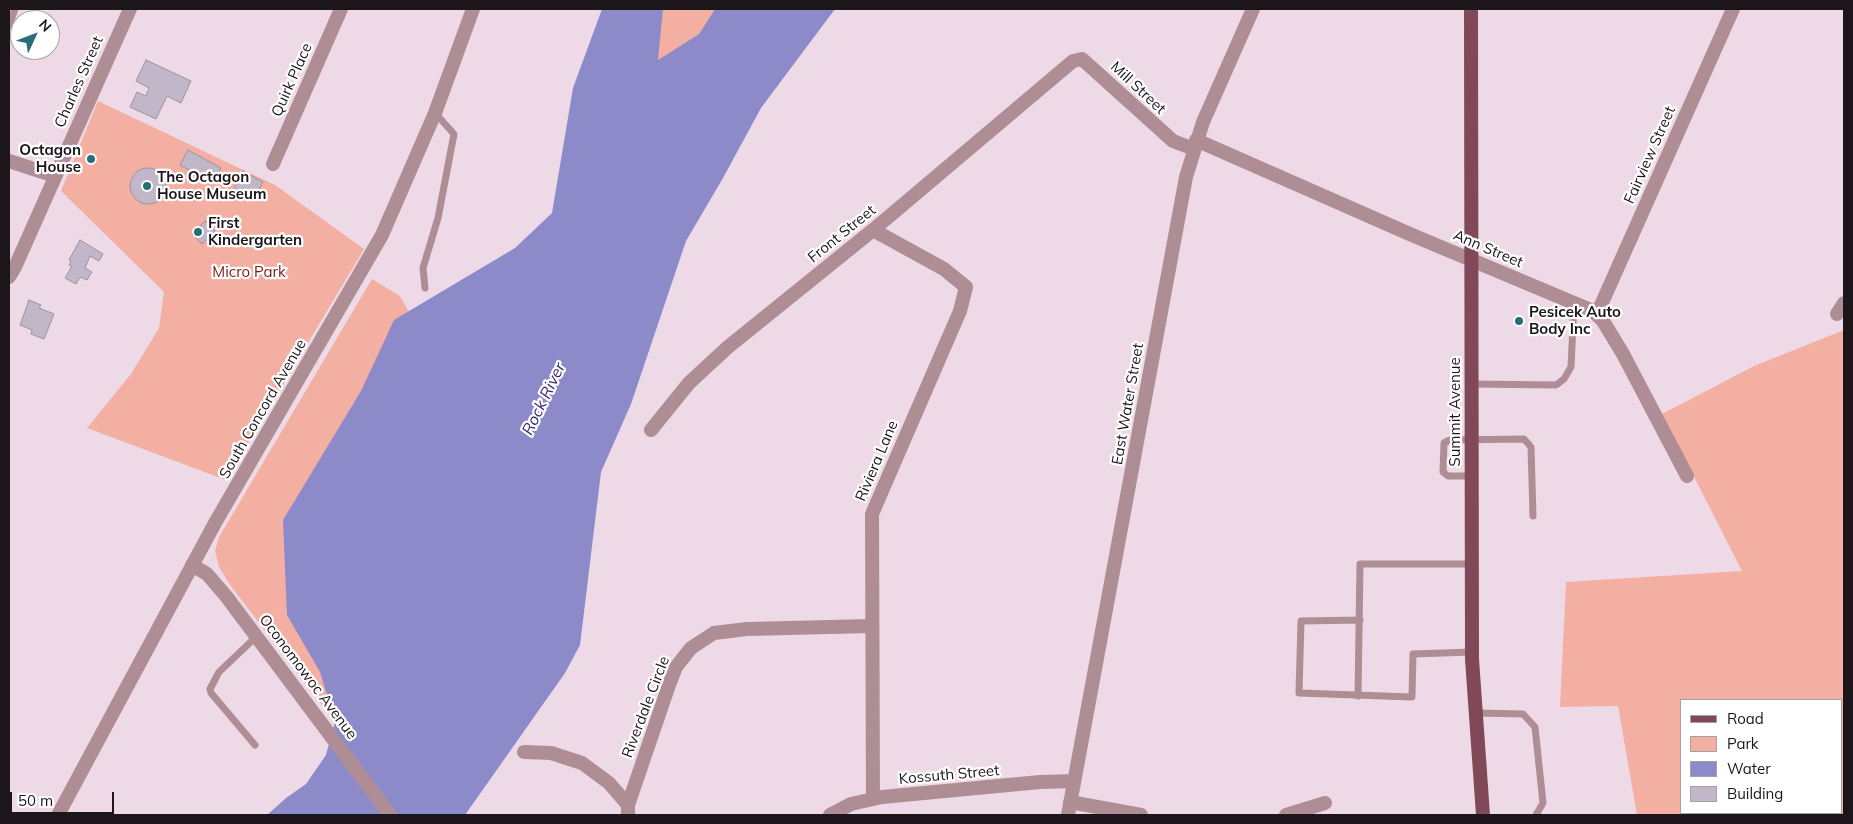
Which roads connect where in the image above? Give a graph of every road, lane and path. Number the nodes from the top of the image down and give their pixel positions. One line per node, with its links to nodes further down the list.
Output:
1 (16, 9): 8 (lane)
2 (130, 9): 14 (street, Charles Street)
3 (341, 9): 13 (street, Quirk Place)
4 (473, 9): 10 (street, South Concord Avenue)
5 (1253, 9): 11 (street, East Water Street)
6 (1470, 9): 16 (main road, Summit Avenue)
7 (1733, 9): 20 (street, Fairview Street)
8 (9, 26)
9 (1062, 69): 11 (street, Mill Street); 15 (street, Front Street)
10 (435, 113): 18 (lane); 28 (street, South Concord Avenue)
11 (1195, 145): 16 (street, Ann Street); 37 (street, East Water Street)
12 (9, 161): 14 (street)
13 (273, 164)
14 (55, 176): 17 (street, Charles Street)
15 (873, 230): 22 (street, Front Street); 30 (street, Riviera Lane)
16 (1470, 258): 19 (street, Ann Street); 21 (main road, Summit Avenue)
17 (9, 277)
18 (425, 288)
19 (1574, 303): 20 (street, Ann Street); 21 (lane)
20 (1597, 314): 25 (street)
21 (1472, 384): 23 (main road, Summit Avenue)
22 (651, 430)
23 (1472, 439): 24 (main road, Summit Avenue); 24 (lane); 26 (lane)
24 (1471, 476): 27 (main road, Summit Avenue)
25 (1687, 476)
26 (1533, 516)
27 (1472, 564): 29 (lane); 32 (main road, Summit Avenue)
28 (192, 565): 31 (street, Oconomowoc Avenue); 42 (street, South Concord Avenue)
29 (1360, 620): 33 (lane); 33 (lane)
30 (871, 626): 38 (street, Riviera Lane); 41 (street, Riverdale Circle)
31 (257, 636): 35 (lane); 43 (street, Oconomowoc Avenue)
32 (1472, 652): 33 (lane); 34 (main road, Summit Avenue)
33 (1358, 696)
34 (1476, 713): 47 (main road, Summit Avenue); 48 (lane)
35 (255, 746)
36 (524, 752): 41 (street)
37 (1074, 781): 38 (street, Kossuth Street); 40 (street, East Water Street)
38 (874, 799): 44 (street, Kossuth Street)
39 (1325, 803): 46 (street)
40 (1069, 808): 45 (street)
41 (628, 810)
42 (58, 815)
43 (390, 815)
44 (830, 815)
45 (1141, 815)
46 (1286, 815)
47 (1483, 815)
48 (1536, 815)

